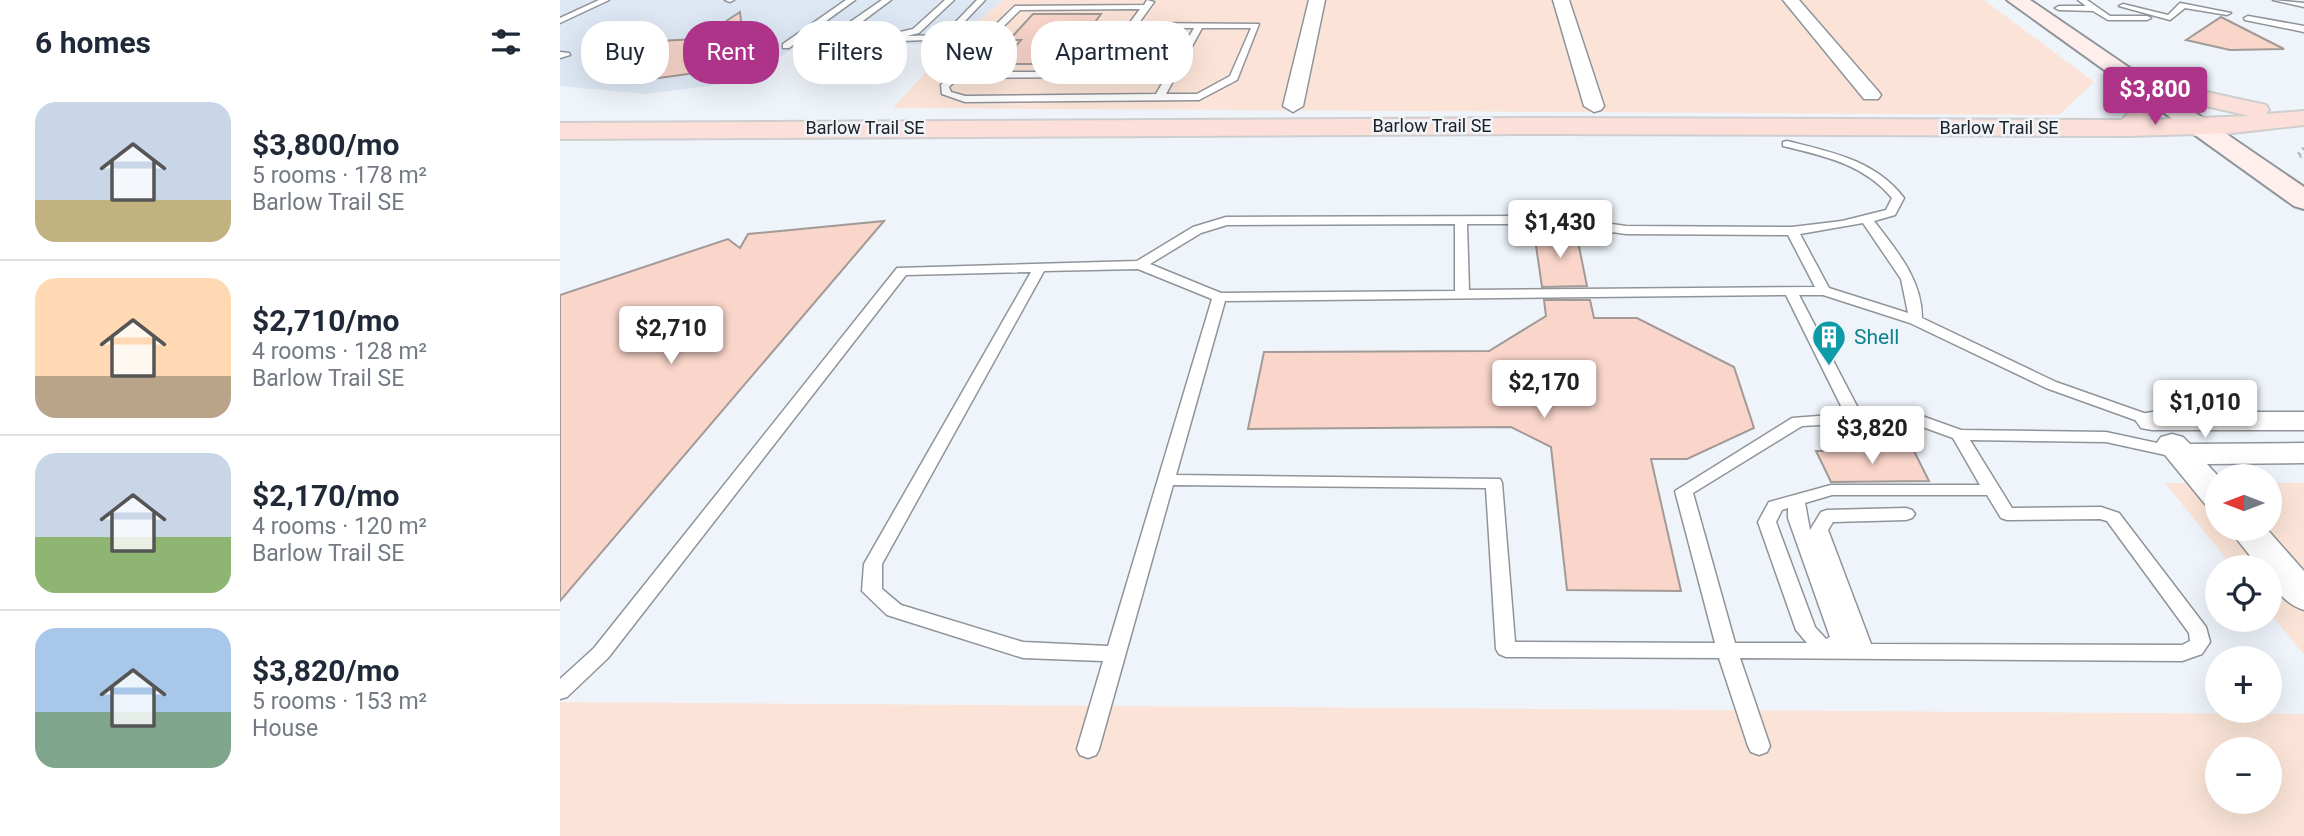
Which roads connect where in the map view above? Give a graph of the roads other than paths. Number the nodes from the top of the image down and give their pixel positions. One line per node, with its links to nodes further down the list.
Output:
1 (851, 0): 33 (lane)
2 (887, 0): 24 (lane)
3 (950, 0): 31 (lane)
4 (981, 0): 32 (lane)
5 (1317, 0): 39 (street)
6 (1561, 0): 40 (street)
7 (1791, 0): 36 (street)
8 (2017, 0): 35 (street)
9 (2082, 0): 19 (lane)
10 (2277, 0): 17 (lane)
11 (603, 1): 27 (lane)
12 (2124, 3): 22 (lane)
13 (2184, 3): 21 (lane); 22 (lane)
14 (1018, 4): 15 (lane); 25 (lane)
15 (1149, 4): 26 (lane)
16 (2053, 4): 19 (lane); 37 (street)
17 (2304, 5)
18 (2103, 6): 19 (lane)
19 (2091, 8): 20 (lane); 22 (lane)
20 (2113, 12)
21 (2227, 13)
22 (2170, 18)
23 (2248, 18): 30 (lane)
24 (857, 21)
25 (1003, 21)
26 (1136, 21)
27 (560, 22)
28 (1193, 26): 29 (lane)
29 (1199, 26): 38 (lane); 38 (lane)
30 (2304, 29)
31 (907, 33)
32 (907, 38)
33 (786, 46)
34 (946, 84): 38 (lane)
35 (2141, 89): 42 (street); 43 (main road)
36 (1871, 95)
37 (2188, 95): 41 (main road); 45 (street)
38 (1159, 98)
39 (1293, 106)
40 (1594, 106)
41 (2304, 116): 45 (main road, Barlow Trail SE)
42 (2196, 127): 43 (main road, Barlow Trail SE); 45 (street)
43 (2128, 128): 44 (main road, Barlow Trail SE)
44 (560, 131)
45 (2235, 136): 46 (main road, Barlow Trail SE); 47 (main road, Barlow Trail SE); 49 (street); 50 (street)
46 (2304, 136)
47 (1787, 144): 48 (main road, Barlow Trail SE); 52 (lane)
48 (560, 150)
49 (2304, 174)
50 (2304, 200)
51 (1461, 219): 53 (lane); 54 (lane); 58 (lane)
52 (1867, 220): 53 (lane); 60 (lane)
53 (1792, 231): 56 (lane)
54 (1140, 265): 55 (lane); 59 (lane)
55 (1040, 267): 77 (lane); 78 (lane)
56 (1824, 291): 57 (lane); 60 (lane)
57 (1791, 292): 58 (lane); 61 (lane)
58 (1462, 295): 59 (lane)
59 (1219, 297): 67 (lane)
60 (1915, 320): 62 (lane)
61 (1855, 418): 64 (lane); 75 (lane)
62 (2152, 421): 63 (street); 66 (street)
63 (2304, 421)
64 (1959, 435): 66 (lane); 69 (lane)
65 (2304, 453): 66 (street)
66 (2181, 454): 68 (street)
67 (1166, 480): 75 (lane); 77 (lane)
68 (2205, 482)
69 (1992, 491): 70 (lane); 76 (lane)
70 (1797, 500): 74 (lane); 74 (lane)
71 (1906, 514): 76 (lane)
72 (2257, 541): 73 (street)
73 (2304, 596)
74 (1825, 649): 75 (lane); 76 (lane)
75 (1727, 650): 79 (lane)
76 (1863, 650)
77 (1117, 654): 80 (lane)
78 (560, 691)
79 (1759, 746)
80 (1088, 749)

